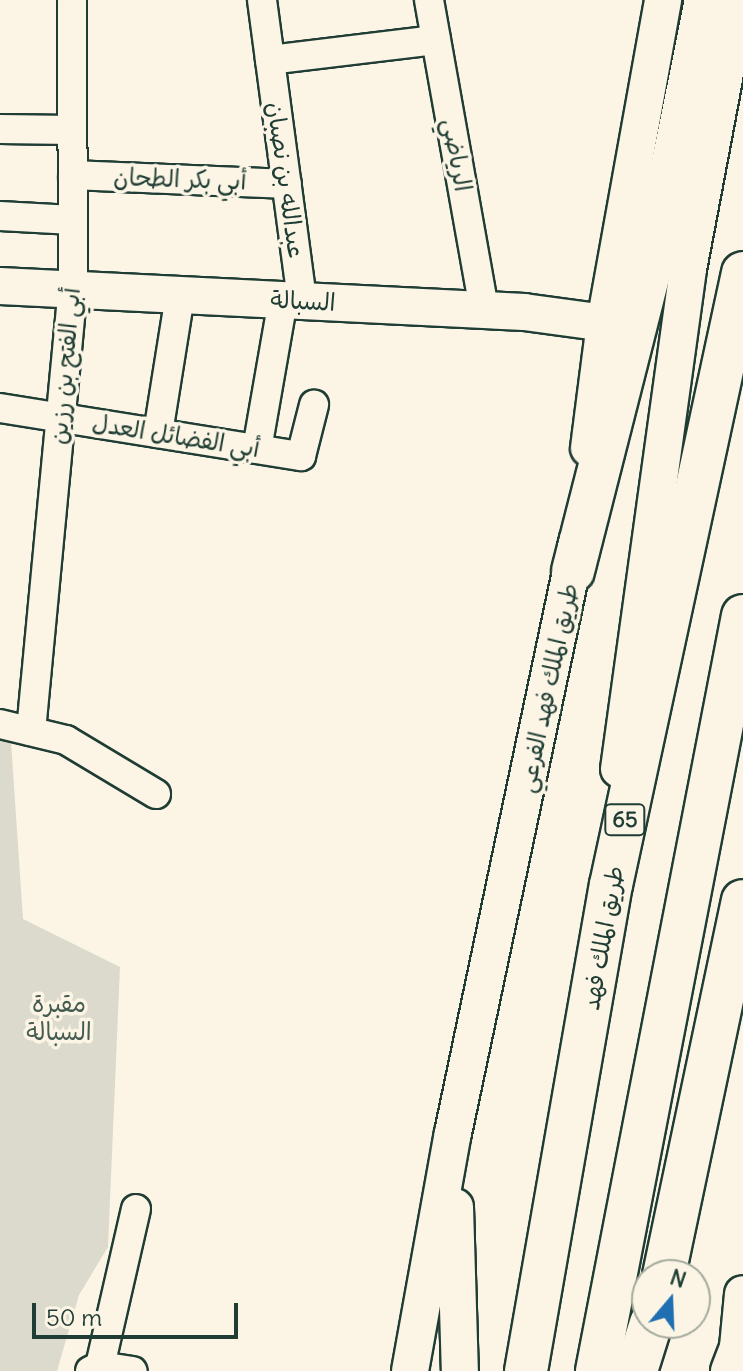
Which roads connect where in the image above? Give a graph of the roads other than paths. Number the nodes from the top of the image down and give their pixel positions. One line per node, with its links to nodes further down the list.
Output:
1 (72, 0): 10 (street, أبي الفتح بن رزين)
2 (262, 0): 8 (street, عبدالله بن نصبان)
3 (429, 0): 7 (street, الرياضي)
4 (663, 0): 21 (main road, طريق الملك فهد الفرعي)
5 (706, 0): 27 (highway)
6 (739, 0): 32 (main road)
7 (436, 40): 8 (street); 20 (street, الرياضي)
8 (270, 60): 12 (street, عبدالله بن نصبان)
9 (0, 129): 10 (street)
10 (72, 130): 11 (street, أبي الفتح بن رزين)
11 (73, 175): 12 (street, أبي بكر الطحان); 14 (street, أبي الفتح بن رزين)
12 (287, 184): 19 (street, عبدالله بن نصبان)
13 (0, 216): 14 (street)
14 (73, 220): 17 (street, أبي الفتح بن رزين)
15 (743, 273): 32 (highway, طريق الملك فهد / 65)
16 (0, 286): 17 (main road, السبالة)
17 (73, 289): 18 (main road, السبالة); 24 (street, أبي الفتح بن رزين)
18 (180, 295): 19 (main road, السبالة); 25 (street)
19 (293, 300): 20 (main road, السبالة); 26 (street, عبدالله بن نصبان)
20 (484, 310): 21 (main road, السبالة)
21 (605, 323): 27 (main road, طريق الملك فهد الفرعي)
22 (314, 405): 26 (street, أبي الفضائل العدل)
23 (0, 408): 24 (street, أبي الفضائل العدل)
24 (61, 418): 25 (street, أبي الفضائل العدل); 30 (street, أبي الفتح بن رزين)
25 (158, 433): 26 (street, أبي الفضائل العدل)
26 (257, 449)
27 (573, 571): 34 (main road, طريق الملك فهد الفرعي)
28 (743, 616): 45 (highway)
29 (0, 724): 30 (street)
30 (31, 731): 31 (street)
31 (156, 794)
32 (611, 885): 44 (highway, طريق الملك فهد / 65)
33 (743, 901): 36 (highway)
34 (453, 1133): 41 (main road, طريق الملك فهد الفرعي); 43 (main road)
35 (136, 1209): 40 (street)
36 (667, 1259)
37 (743, 1294): 39 (main road)
38 (646, 1339): 46 (highway)
39 (733, 1357)
40 (95, 1368): 42 (street)
41 (413, 1369)
42 (133, 1371)
43 (460, 1371)
44 (526, 1371)
45 (597, 1371)
46 (636, 1371)

